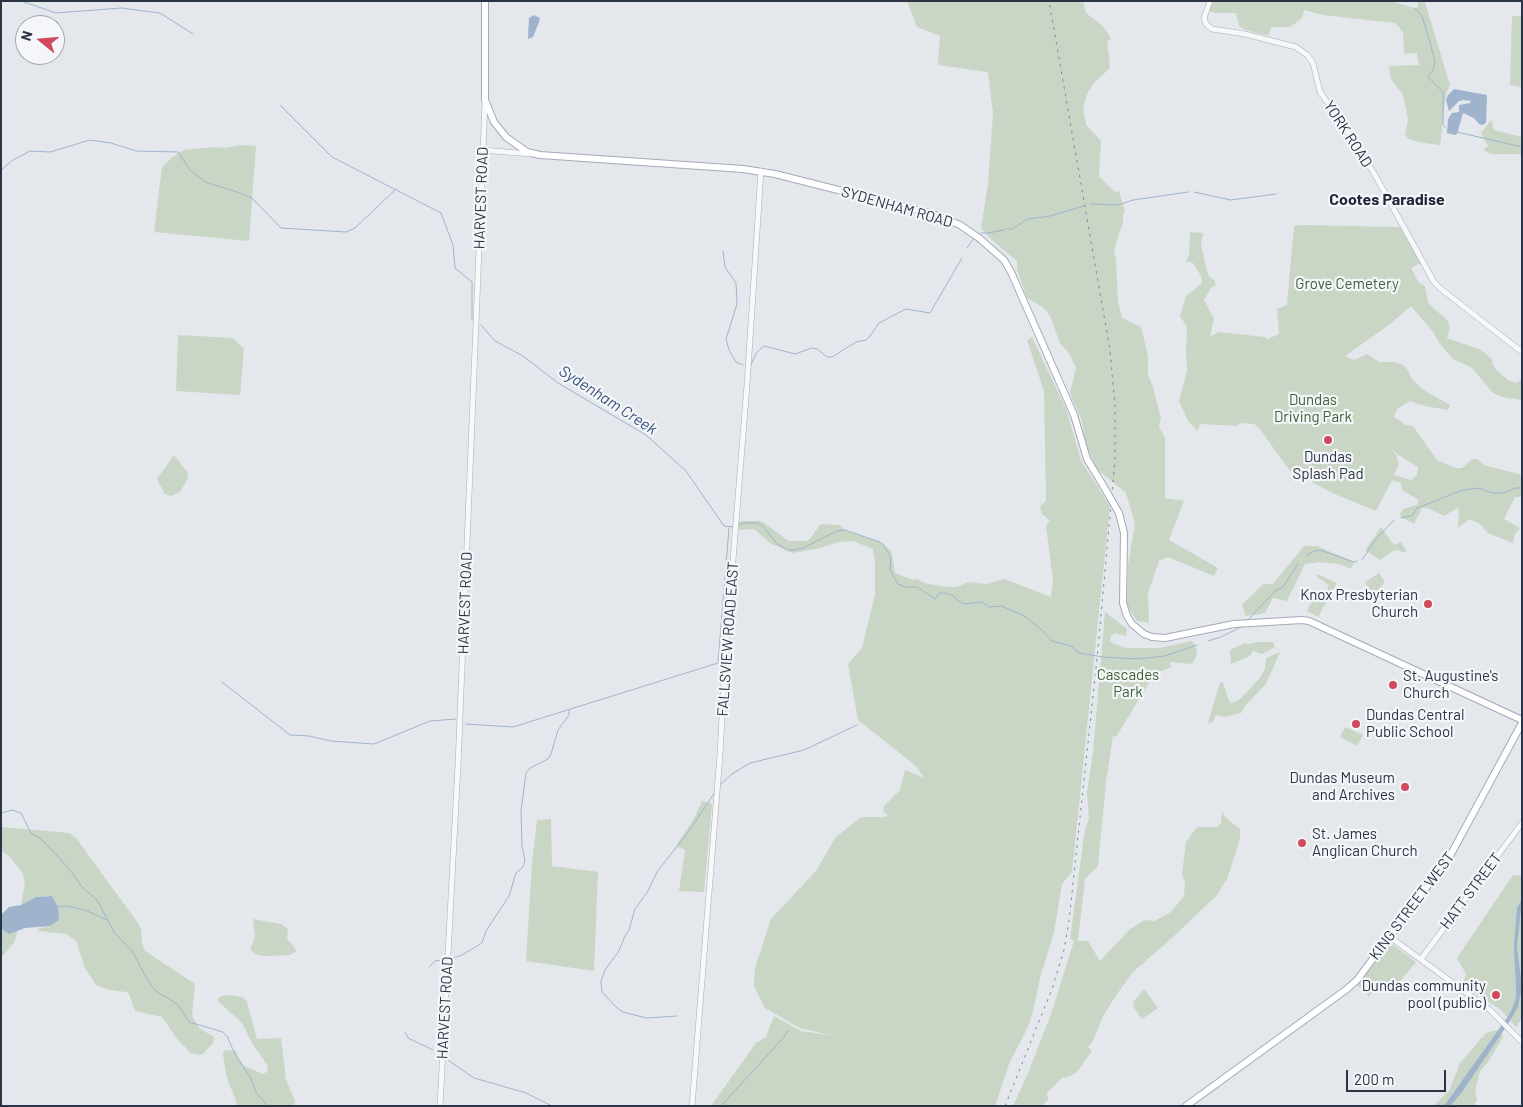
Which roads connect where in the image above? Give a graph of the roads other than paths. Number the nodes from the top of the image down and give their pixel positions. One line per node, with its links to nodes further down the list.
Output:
1 (485, 1): 3 (main road, SYDENHAM ROAD)
2 (1210, 1): 7 (street, YORK ROAD)
3 (485, 100): 4 (street, HARVEST ROAD); 5 (main road, SYDENHAM ROAD)
4 (482, 150): 5 (street, SYDENHAM ROAD); 13 (street, HARVEST ROAD)
5 (540, 155): 6 (main road, SYDENHAM ROAD)
6 (761, 171): 8 (main road, SYDENHAM ROAD, bridge); 14 (street, FALLSVIEW ROAD EAST)
7 (1522, 352)
8 (1522, 721): 10 (main road, KING STREET WEST)
9 (1522, 823): 11 (street, HATT STREET)
10 (1390, 937): 11 (street); 15 (main road, KING STREET WEST)
11 (1421, 959): 12 (street)
12 (1522, 1042)
13 (440, 1106)
14 (692, 1106)
15 (1186, 1106)

